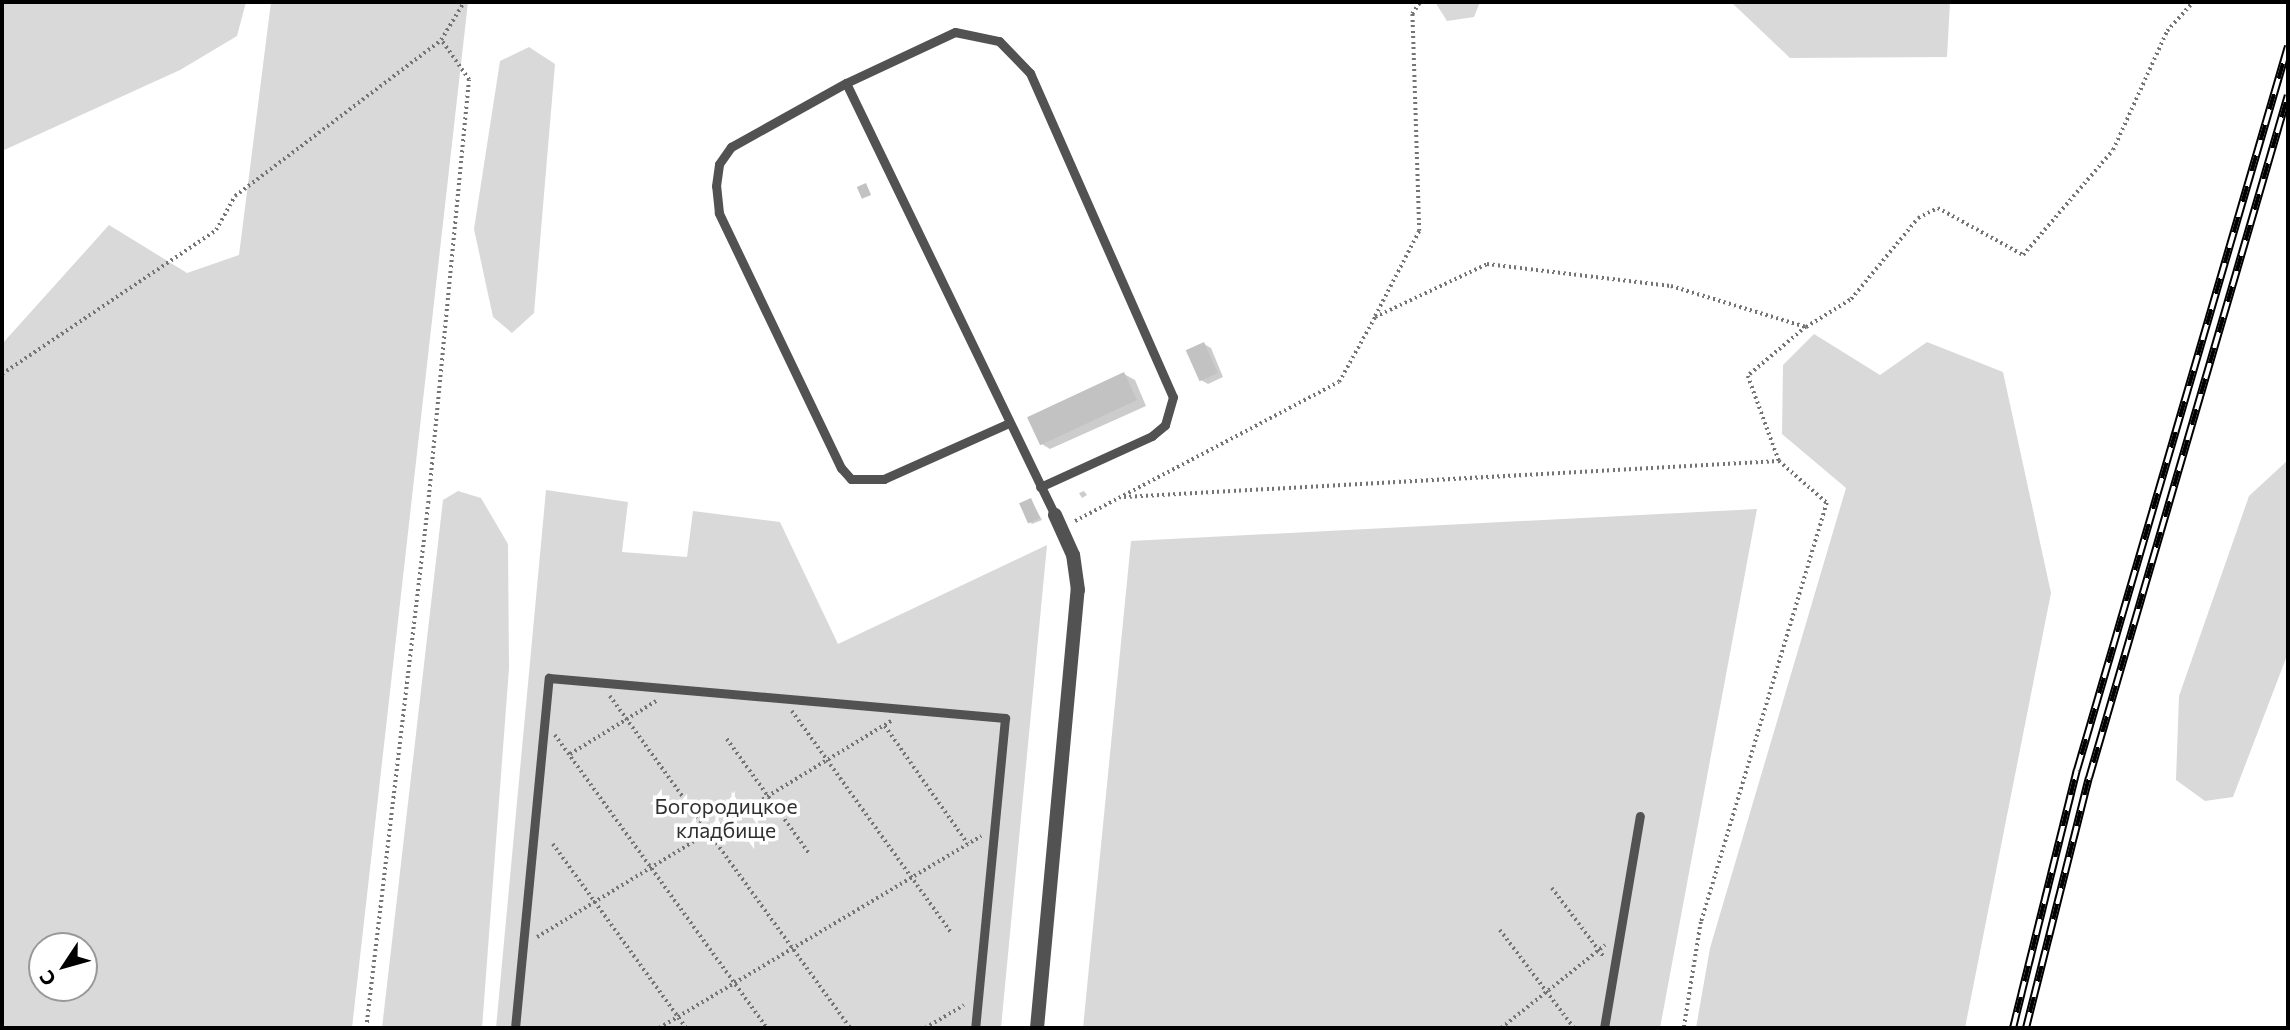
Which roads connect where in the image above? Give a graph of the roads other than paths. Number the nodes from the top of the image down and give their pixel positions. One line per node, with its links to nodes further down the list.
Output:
1 (846, 83): 2 (lane); 2 (lane); 3 (lane)
2 (1009, 423): 3 (lane)
3 (1040, 487): 4 (lane)
4 (1058, 522): 8 (street)
5 (1640, 816): 9 (lane)
6 (515, 1028): 7 (lane)
7 (975, 1028)
8 (1037, 1028)
9 (1604, 1028)

